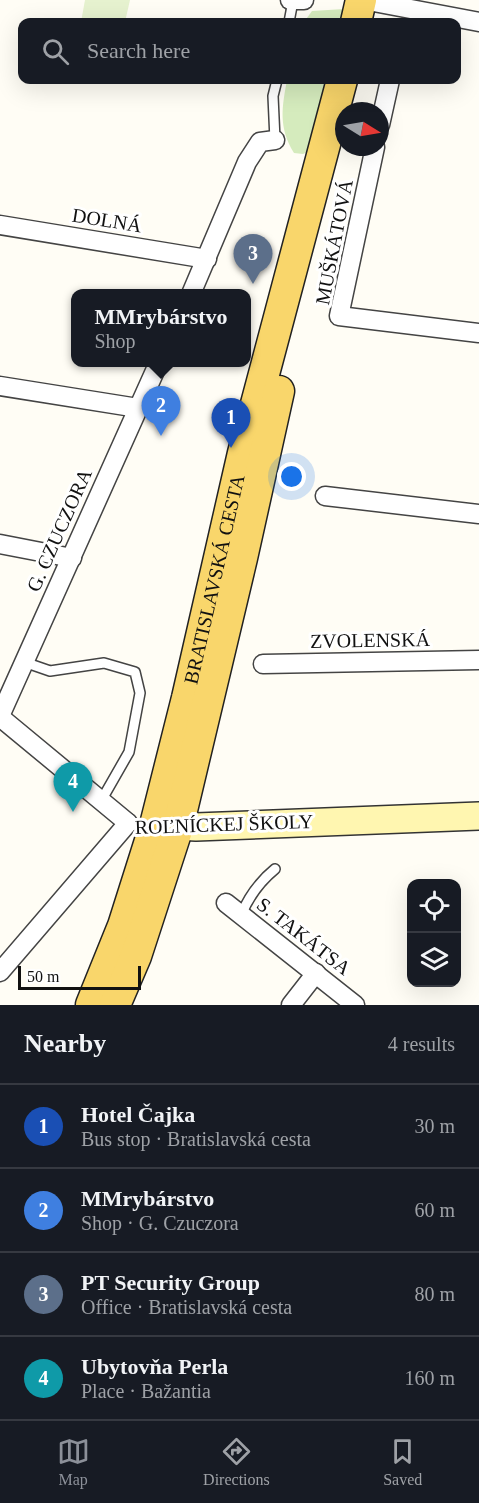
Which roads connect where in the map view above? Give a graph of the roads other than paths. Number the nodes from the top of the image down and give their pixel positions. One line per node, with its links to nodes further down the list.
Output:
1 (295, 0): 4 (lane)
2 (359, 13): 3 (street)
3 (409, 16): 5 (street)
4 (290, 18)
5 (432, 18)
6 (461, 20): 7 (street)
7 (479, 22)
8 (276, 84): 12 (lane)
9 (342, 84): 31 (main road, BRATISLAVSKÁ CESTA)
10 (389, 84): 11 (street)
11 (385, 102)
12 (275, 140): 15 (street)
13 (373, 156): 17 (street, MUŠKÁTOVÁ)
14 (0, 225): 15 (street, DOLNÁ)
15 (207, 259): 16 (street)
16 (193, 289)
17 (479, 333)
18 (157, 367): 20 (street, G. CZUCZORA)
19 (0, 386): 20 (street)
20 (138, 408): 24 (street, G. CZUCZORA)
21 (325, 496): 22 (street)
22 (479, 514)
23 (0, 544): 24 (street)
24 (72, 558): 26 (street, G. CZUCZORA)
25 (479, 660): 27 (street, ZVOLENSKÁ)
26 (24, 662): 28 (street, G. CZUCZORA); 29 (lane)
27 (262, 664)
28 (0, 716): 29 (street)
29 (101, 801): 31 (street)
30 (479, 816): 31 (main road, ROĽNÍCKEJ ŠKOLY)
31 (154, 825): 35 (street, ROĽNÍCKEJ ŠKOLY); 37 (main road, BRATISLAVSKÁ CESTA); 38 (main road, BRATISLAVSKÁ CESTA)
32 (275, 869): 34 (lane)
33 (225, 903): 34 (street, S. TAKÁTSA)
34 (241, 915): 36 (street, S. TAKÁTSA)
35 (0, 972)
36 (316, 974): 39 (street); 40 (street, S. TAKÁTSA)
37 (91, 1005)
38 (115, 1005)
39 (291, 1005)
40 (355, 1005)

